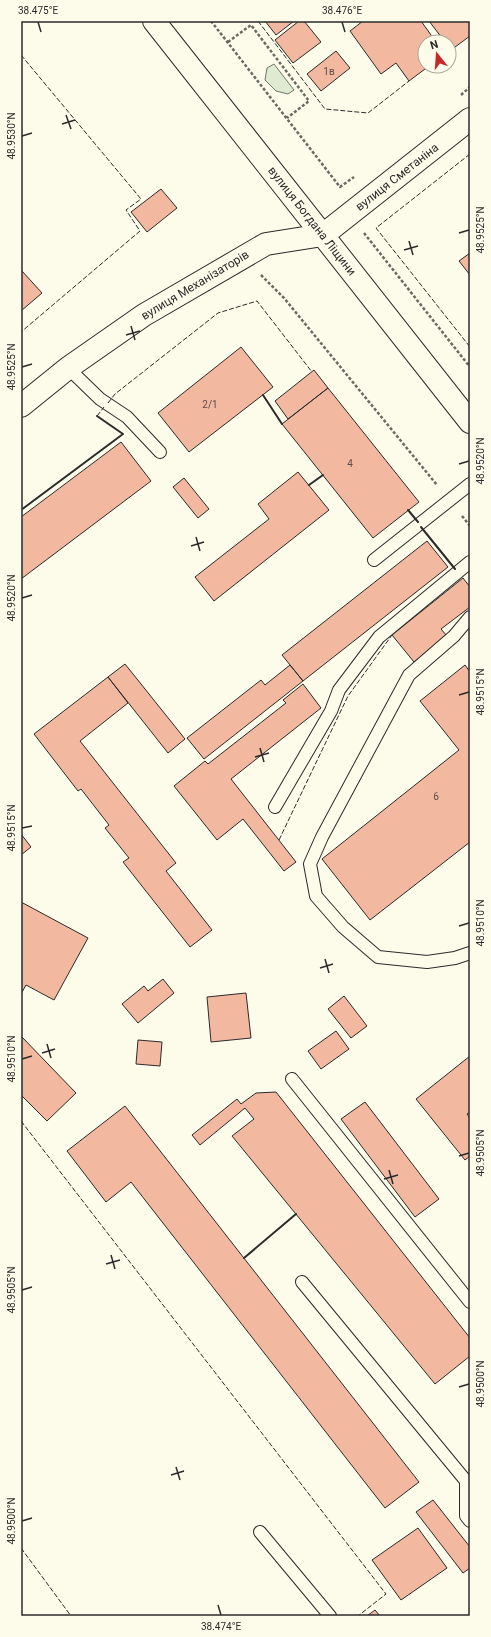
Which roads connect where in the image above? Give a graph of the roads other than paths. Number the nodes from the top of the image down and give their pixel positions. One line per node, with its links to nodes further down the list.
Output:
1 (154, 21): 3 (street, вулиця Богдана Ліщини)
2 (470, 119): 3 (street, вулиця Сметаніна)
3 (323, 235): 4 (street, вулиця Механізаторів); 6 (street, вулиця Богдана Ліщини)
4 (68, 368): 5 (street, вулиця Механізаторів); 7 (lane)
5 (21, 406)
6 (470, 422)
7 (160, 452)
8 (470, 484): 9 (lane)
9 (374, 560)
10 (470, 562): 12 (lane)
11 (470, 617): 13 (lane)
12 (274, 807)
13 (470, 953)
14 (292, 1079): 16 (lane)
15 (302, 1282): 17 (lane)
16 (470, 1302)
17 (470, 1521)
18 (260, 1532): 19 (lane)
19 (330, 1616)

